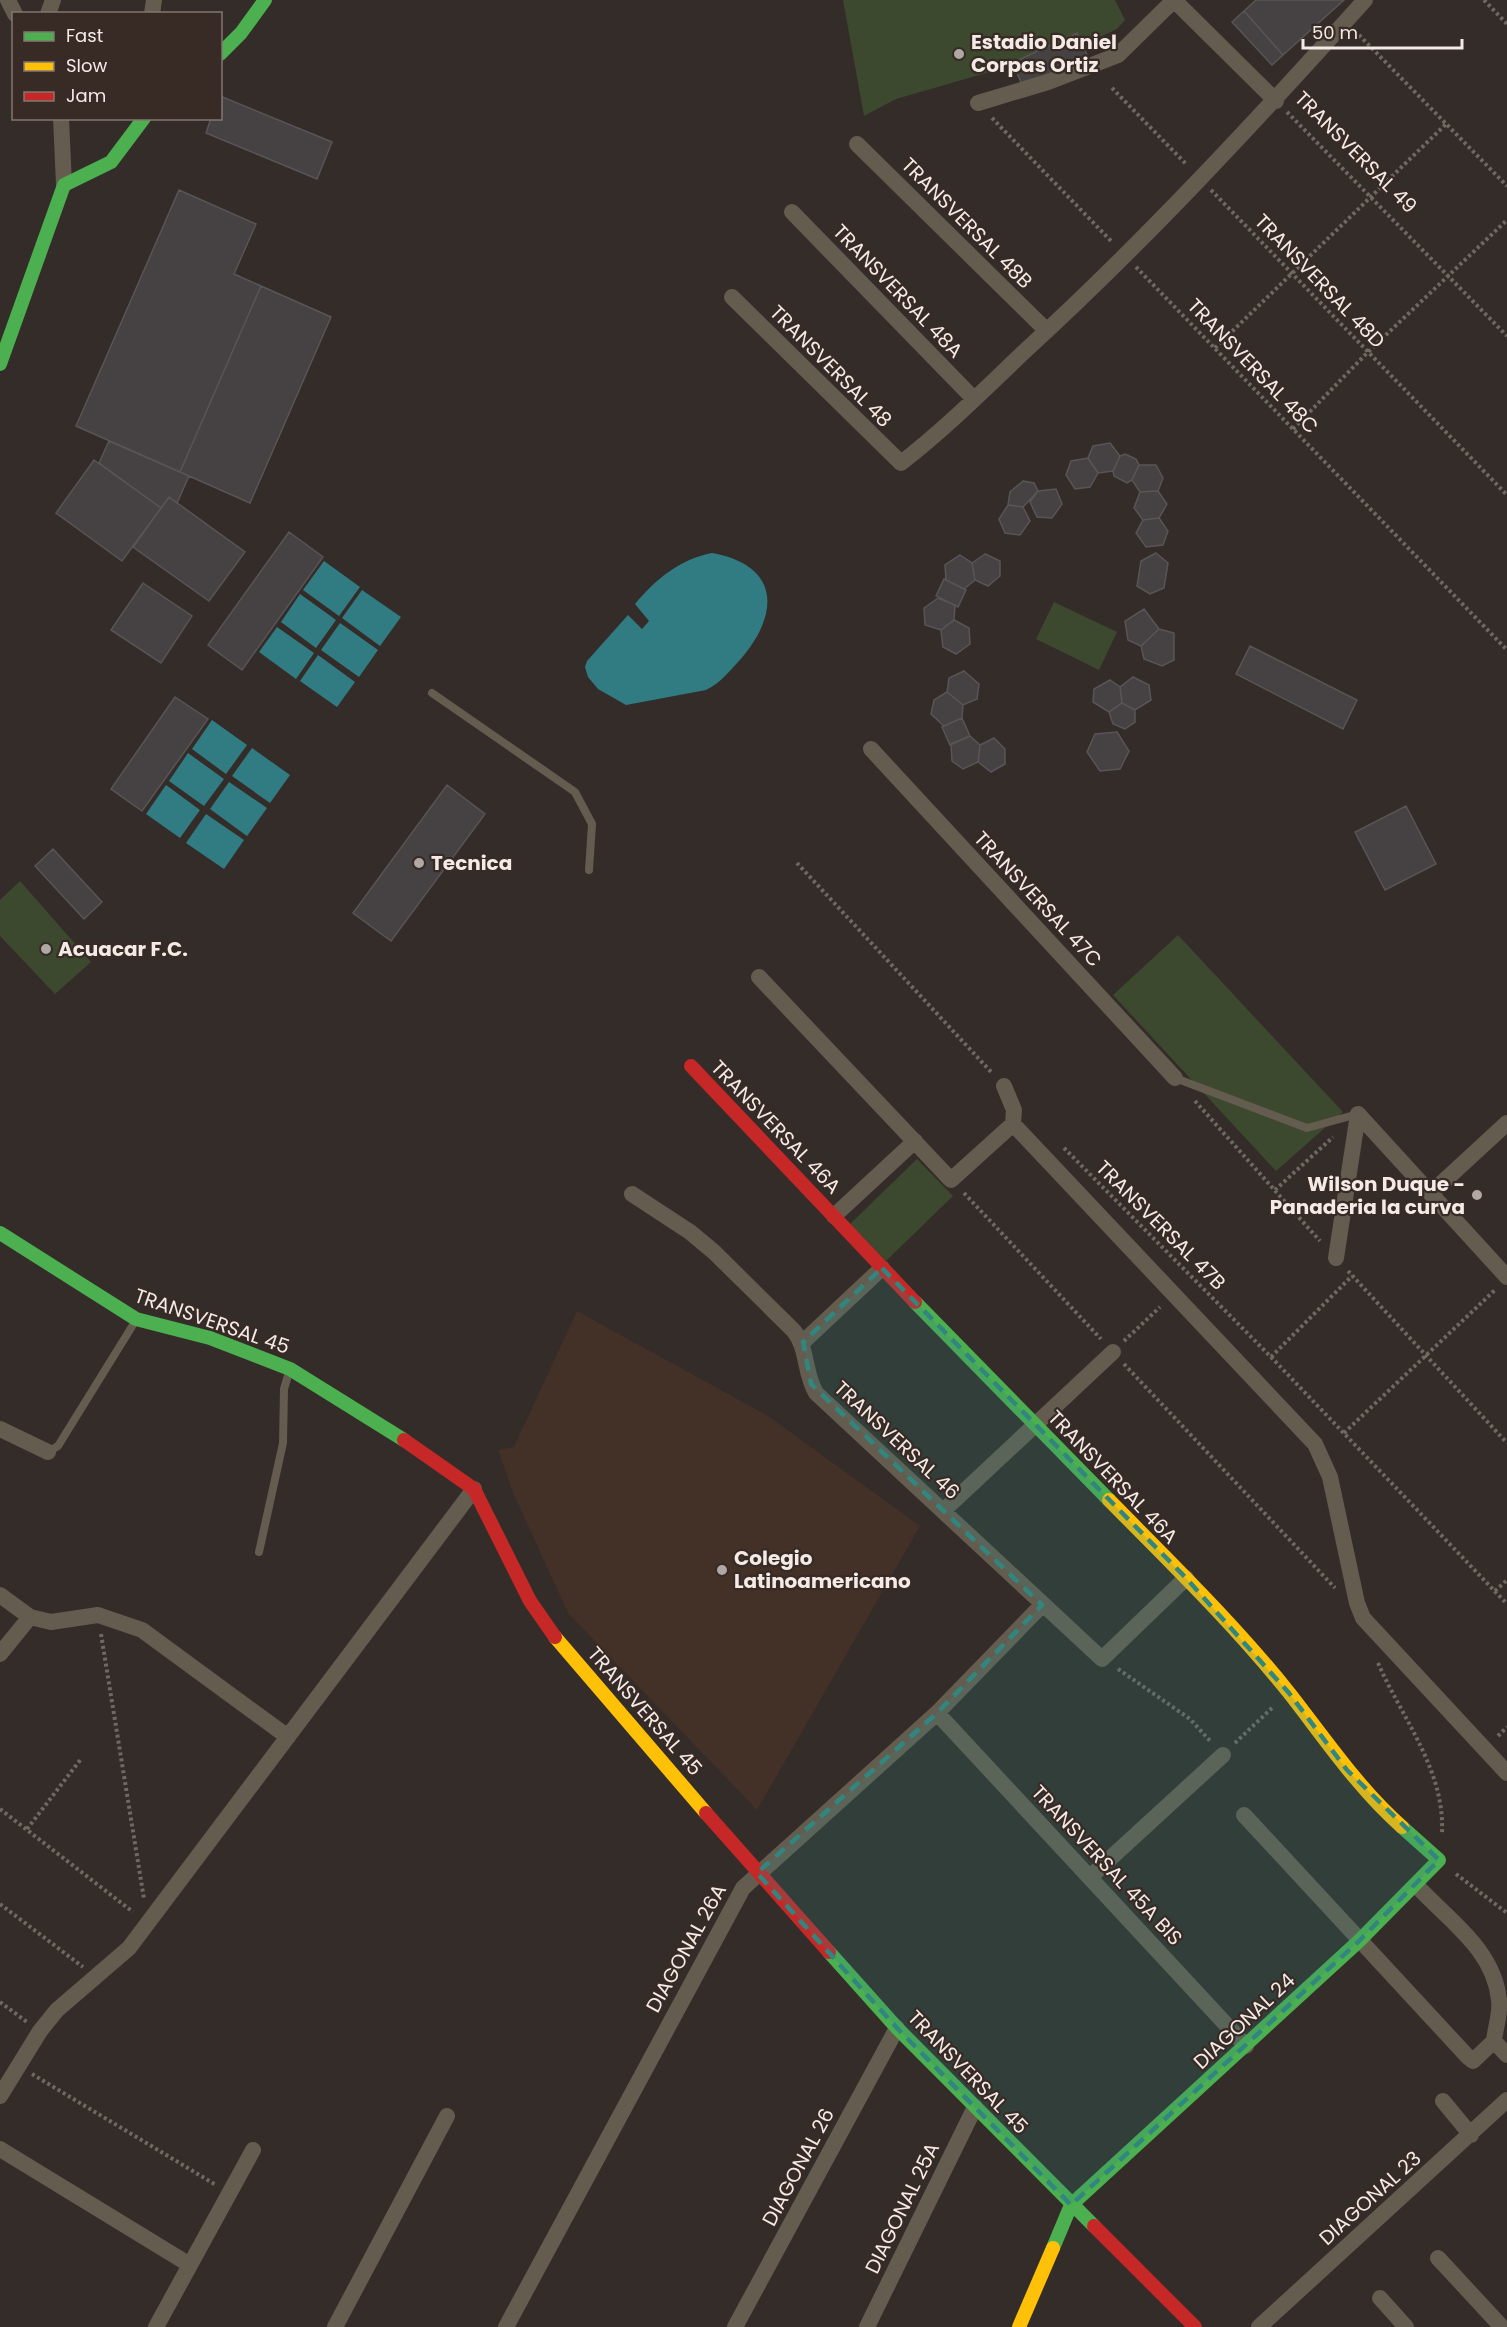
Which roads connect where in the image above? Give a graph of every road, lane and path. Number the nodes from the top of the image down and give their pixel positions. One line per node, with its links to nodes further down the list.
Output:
1 (266, 0): 7 (street)
2 (1174, 0): 9 (street, TRANSVERSAL 49); 10 (street)
3 (1365, 0): 5 (street)
4 (1484, 0): 6 (path)
5 (1346, 21): 9 (street); 13 (path)
6 (1507, 24)
7 (222, 52)
8 (1112, 88): 15 (path, TRANSVERSAL 48D)
9 (1276, 101): 15 (street); 18 (path, TRANSVERSAL 49)
10 (978, 103): 21 (path, TRANSVERSAL 48C)
11 (61, 120): 16 (street)
12 (142, 120): 16 (street)
13 (1446, 124): 17 (path); 18 (path)
14 (857, 144): 25 (street, TRANSVERSAL 48B)
15 (1201, 180): 21 (street); 22 (path, TRANSVERSAL 48D)
16 (64, 185): 29 (street)
17 (1507, 186)
18 (1372, 198): 22 (path); 23 (path, TRANSVERSAL 49)
19 (792, 212): 30 (street, TRANSVERSAL 48A)
20 (1507, 220): 23 (path)
21 (1125, 256): 25 (street); 27 (path, TRANSVERSAL 48C)
22 (1292, 274): 27 (path); 28 (path, TRANSVERSAL 48D)
23 (1448, 276): 26 (path, TRANSVERSAL 49); 28 (path)
24 (732, 297): 30 (street, TRANSVERSAL 48)
25 (1047, 331): 30 (street)
26 (1507, 336)
27 (1215, 348): 31 (path, TRANSVERSAL 48C)
28 (1368, 352): 31 (path); 32 (path, TRANSVERSAL 48D)
29 (0, 364)
30 (974, 399)
31 (1293, 429): 33 (path, TRANSVERSAL 48C)
32 (1507, 495)
33 (1507, 650)
34 (432, 693): 37 (lane)
35 (871, 749): 40 (street, TRANSVERSAL 47C)
36 (797, 863): 41 (path)
37 (589, 870)
38 (759, 977): 45 (street)
39 (691, 1066): 51 (street, TRANSVERSAL 46A)
40 (1174, 1078): 42 (lane)
41 (1004, 1086): 44 (street)
42 (1358, 1114): 48 (path); 49 (street); 53 (street)
43 (1507, 1123): 49 (street)
44 (1013, 1124): 47 (street); 58 (street)
45 (915, 1142): 47 (street); 51 (street)
46 (1060, 1144): 56 (path, TRANSVERSAL 47B)
47 (951, 1180): 61 (path)
48 (1275, 1190)
49 (1431, 1193): 57 (street)
50 (632, 1194): 60 (street)
51 (834, 1216): 54 (street, TRANSVERSAL 46A)
52 (0, 1233): 59 (street, TRANSVERSAL 45)
53 (1336, 1258)
54 (882, 1268): 60 (street); 64 (street, TRANSVERSAL 46A)
55 (1352, 1276): 62 (path)
56 (1192, 1277): 58 (path); 62 (path, TRANSVERSAL 47B)
57 (1503, 1281): 66 (path)
58 (1173, 1296): 61 (path); 88 (street)
59 (136, 1319): 63 (street, TRANSVERSAL 45); 67 (lane)
60 (802, 1342): 69 (street, TRANSVERSAL 46)
61 (1113, 1352): 64 (street); 74 (path)
62 (1271, 1357): 66 (path, TRANSVERSAL 47B)
63 (290, 1369): 68 (street, TRANSVERSAL 45); 70 (lane)
64 (1035, 1425): 69 (street); 71 (street, TRANSVERSAL 46A)
65 (0, 1430): 67 (street)
66 (1344, 1433): 73 (path, TRANSVERSAL 47B)
67 (48, 1452)
68 (474, 1489): 85 (street); 93 (street, TRANSVERSAL 45)
69 (943, 1511): 77 (street, TRANSVERSAL 46)
70 (259, 1551)
71 (1186, 1578): 82 (street); 83 (street, TRANSVERSAL 46A)
72 (1507, 1580): 73 (path)
73 (1495, 1591): 76 (path, TRANSVERSAL 47B)
74 (1338, 1592)
75 (0, 1594): 79 (street)
76 (1507, 1604)
77 (1042, 1605): 82 (street, TRANSVERSAL 46); 84 (street, DIAGONAL 26A)
78 (98, 1615): 79 (street); 85 (street); 98 (path)
79 (30, 1617): 81 (street)
80 (1373, 1652): 92 (path)
81 (0, 1654)
82 (1102, 1659): 86 (path)
83 (1289, 1693): 86 (path); 92 (street, TRANSVERSAL 46A)
84 (937, 1713): 93 (street, DIAGONAL 26A); 94 (street, TRANSVERSAL 45A BIS)
85 (288, 1737): 98 (street)
86 (1223, 1755): 94 (street)
87 (81, 1759): 91 (path)
88 (1507, 1773)
89 (0, 1809): 91 (path)
90 (1244, 1815): 99 (street)
91 (27, 1829): 98 (path)
92 (1439, 1860): 95 (street, DIAGONAL 24); 97 (path)
93 (757, 1873): 102 (street, TRANSVERSAL 45); 124 (street, DIAGONAL 26A)
94 (1090, 1877): 105 (street, TRANSVERSAL 45A BIS)
95 (1416, 1885): 99 (street, DIAGONAL 24); 104 (street)
96 (0, 1904): 100 (path)
97 (1507, 1913)
98 (148, 1924): 100 (street)
99 (1359, 1941): 104 (street); 105 (street, DIAGONAL 24)
100 (95, 1976): 103 (street)
101 (0, 2002): 103 (path)
102 (897, 2028): 111 (street, TRANSVERSAL 45); 125 (street, DIAGONAL 26)
103 (40, 2031): 107 (street)
104 (1494, 2041): 106 (street)
105 (1246, 2046): 117 (street, DIAGONAL 24)
106 (1507, 2055)
107 (19, 2066): 108 (street); 116 (path)
108 (0, 2096)
109 (1507, 2100): 113 (street, DIAGONAL 23)
110 (1443, 2101): 113 (street)
111 (975, 2107): 117 (street, TRANSVERSAL 45); 126 (street, DIAGONAL 25A)
112 (447, 2116): 123 (street)
113 (1471, 2135): 129 (street, DIAGONAL 23)
114 (0, 2149): 119 (street)
115 (253, 2150): 116 (street)
116 (229, 2193): 119 (street)
117 (1071, 2205): 127 (street); 128 (street, TRANSVERSAL 45)
118 (1438, 2258): 121 (street)
119 (190, 2265): 122 (street)
120 (1380, 2298): 130 (street)
121 (1502, 2321)
122 (156, 2327)
123 (335, 2327)
124 (506, 2327)
125 (735, 2327)
126 (867, 2327)
127 (1019, 2327)
128 (1195, 2327)
129 (1259, 2327)
130 (1406, 2327)

